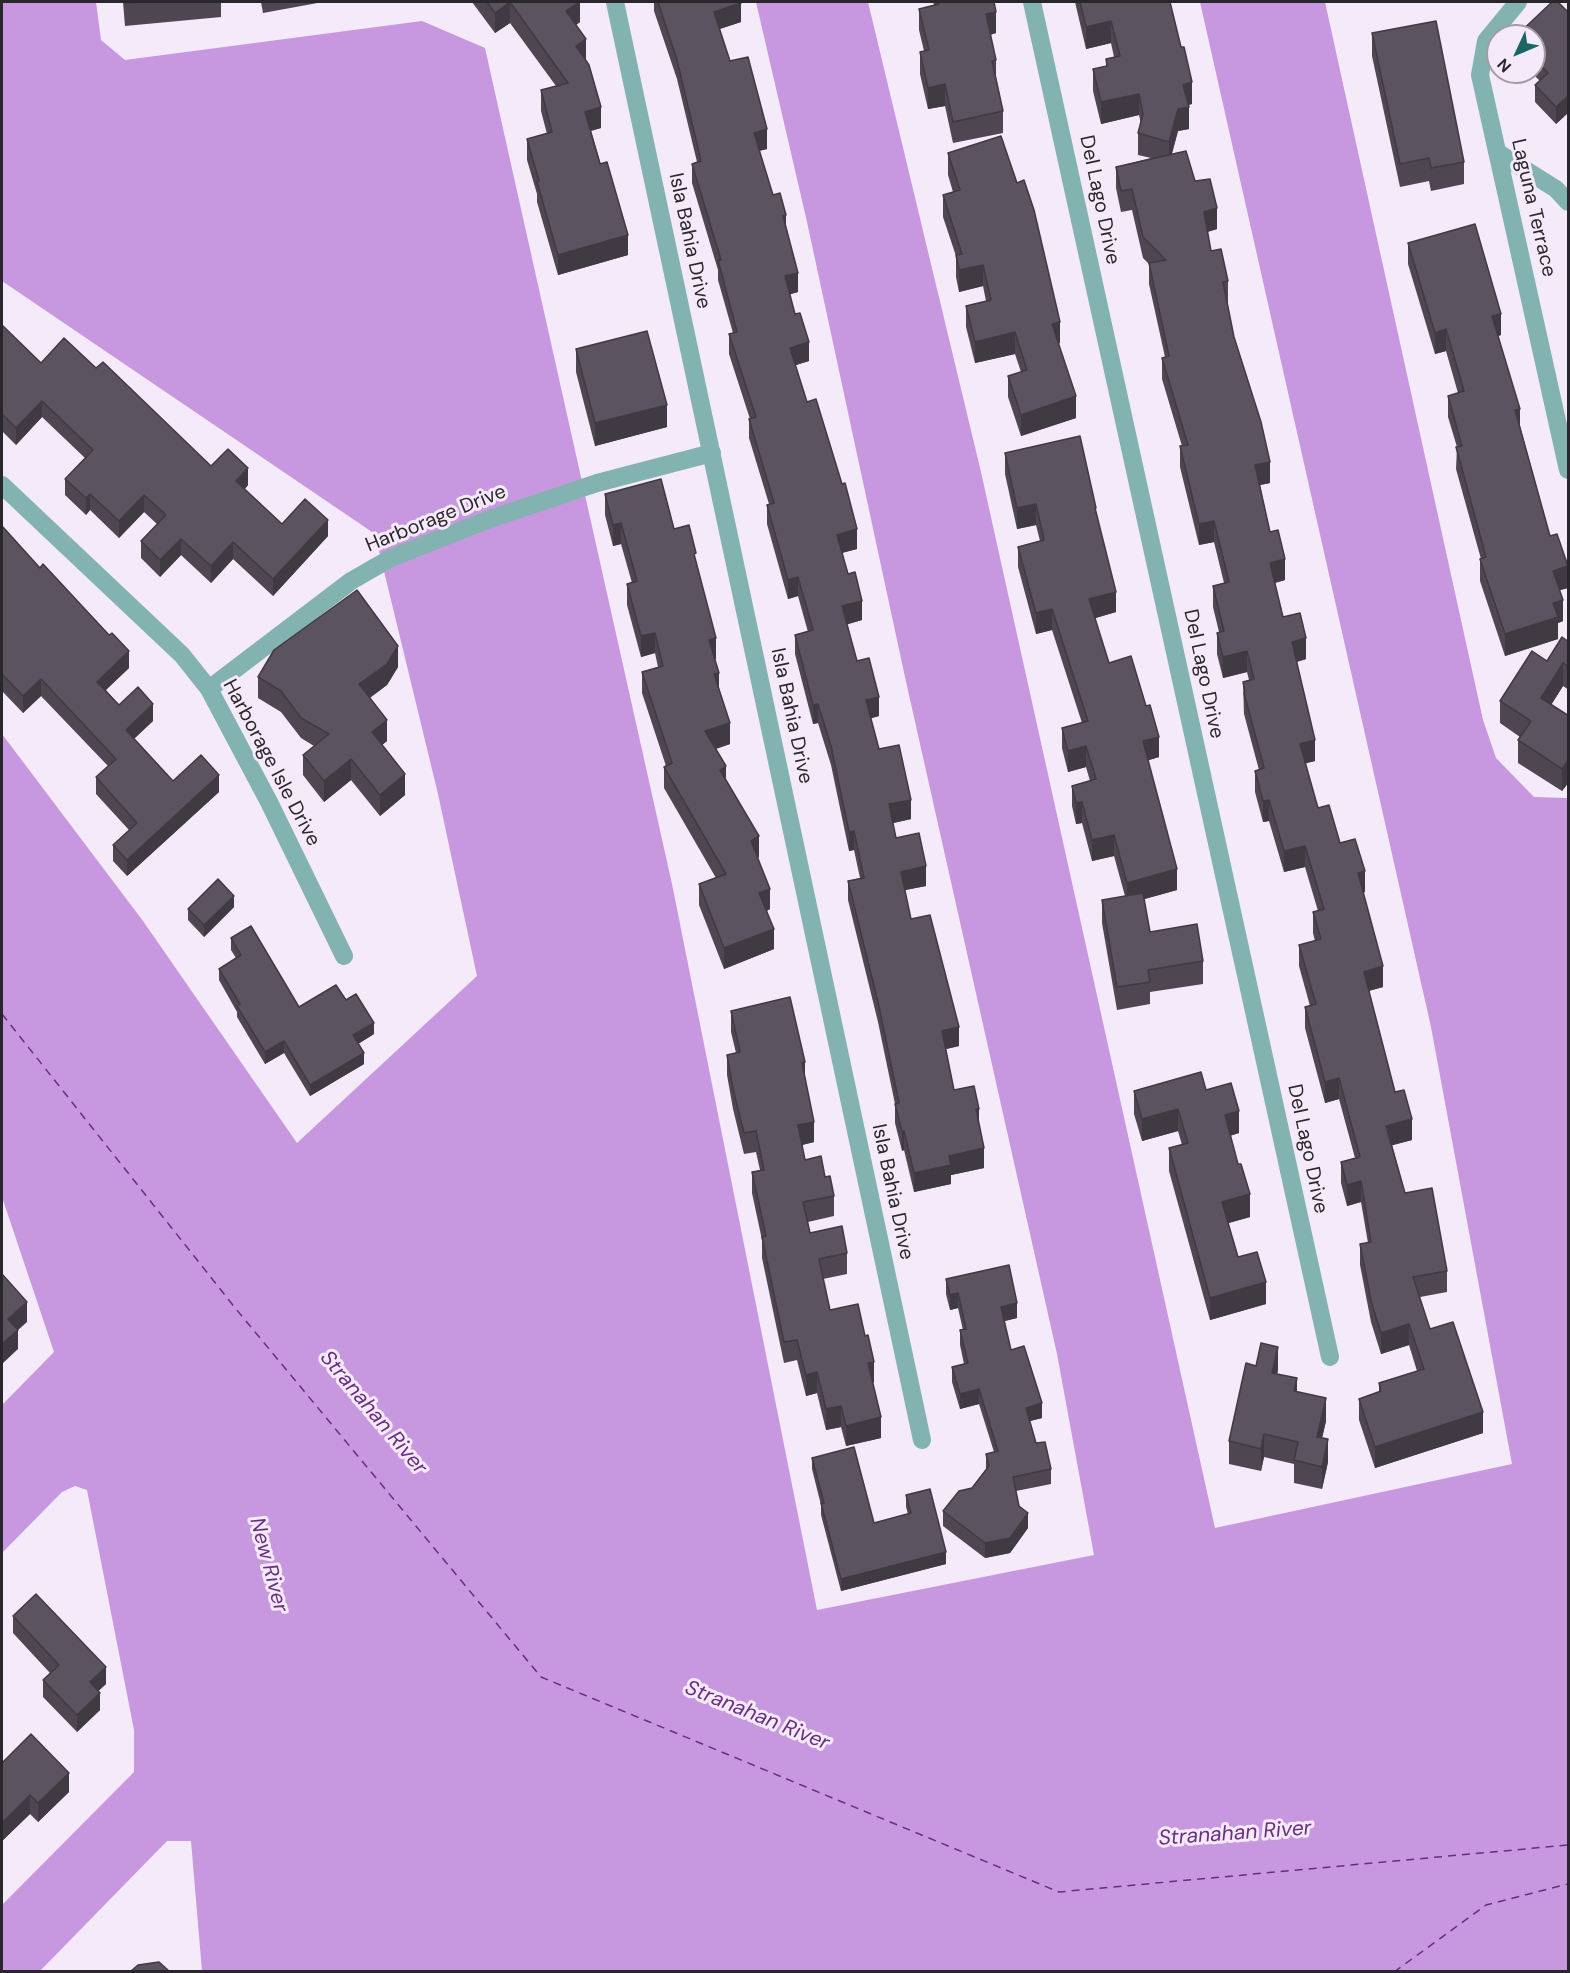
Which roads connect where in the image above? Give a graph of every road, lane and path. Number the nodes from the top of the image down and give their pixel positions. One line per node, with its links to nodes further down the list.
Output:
1 (615, 2): 6 (street, Isla Bahia Drive)
2 (1032, 2): 11 (street, Del Lago Drive)
3 (1518, 2): 4 (street, Laguna Terrace)
4 (1497, 153): 5 (street); 7 (street, Laguna Terrace)
5 (1569, 202)
6 (712, 453): 9 (street, Harborage Drive); 12 (street, Isla Bahia Drive)
7 (1569, 470)
8 (2, 485): 9 (street, Harborage Isle Drive)
9 (209, 689): 10 (street, Harborage Isle Drive)
10 (344, 956)
11 (1330, 1357)
12 (922, 1440)

